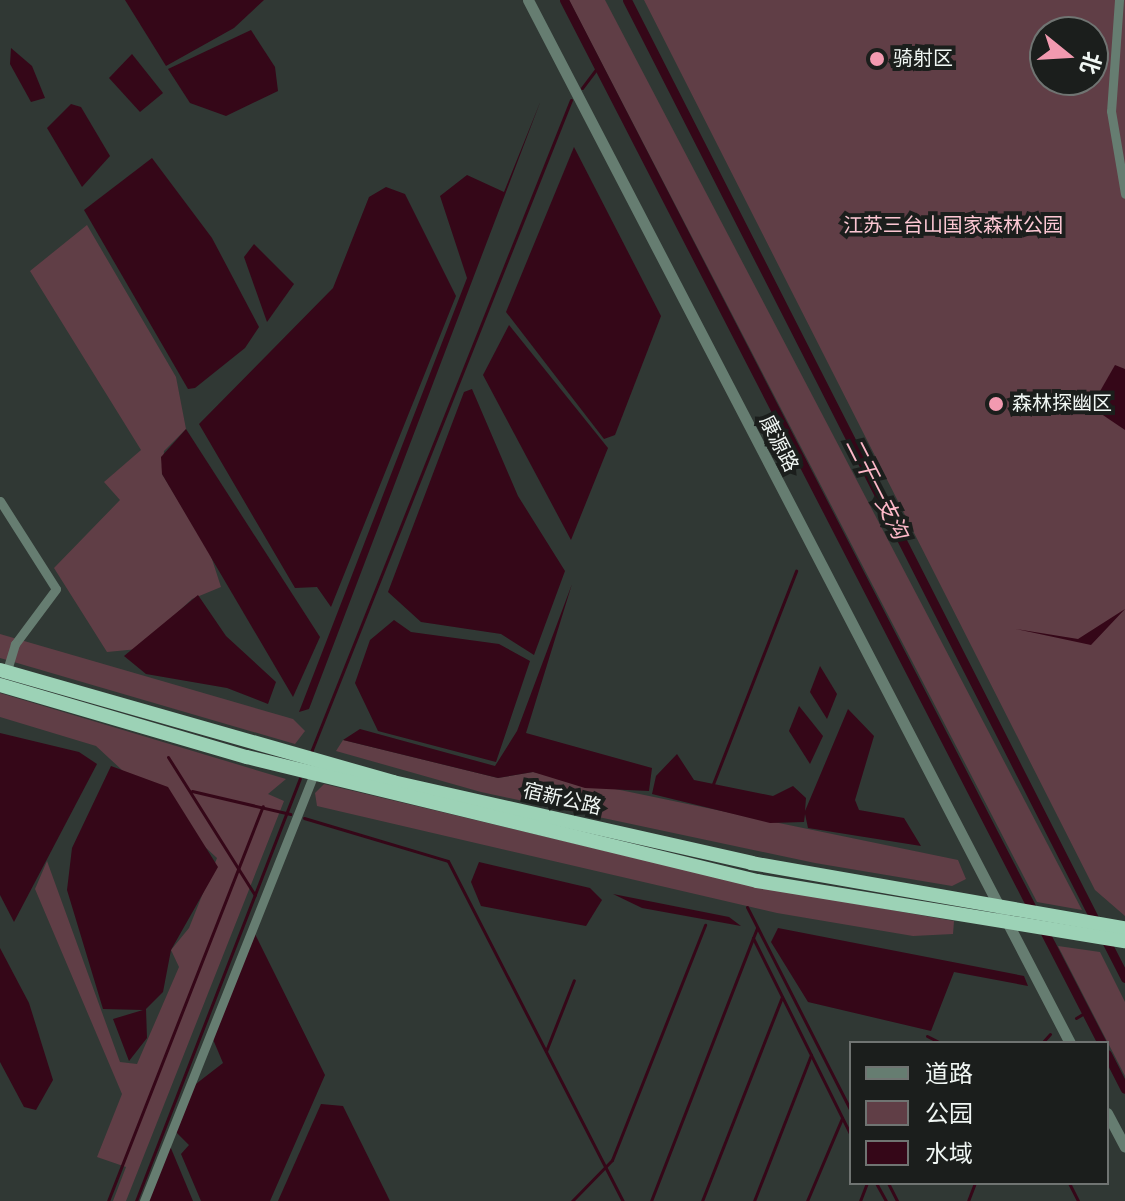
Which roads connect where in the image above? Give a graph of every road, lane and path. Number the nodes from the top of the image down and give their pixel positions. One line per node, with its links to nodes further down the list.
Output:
1 (528, 0): 7 (street, 康源路)
2 (1119, 0): 3 (street)
3 (1125, 194)
4 (0, 501): 5 (street)
5 (2, 680): 6 (highway, 宿新公路)
6 (317, 768): 7 (highway, 宿新公路); 8 (highway, 宿新公路); 14 (street)
7 (996, 904): 8 (street, 康源路); 9 (highway, 宿新公路)
8 (1007, 921): 10 (highway, 宿新公路); 11 (street)
9 (1125, 928)
10 (1118, 940)
11 (1069, 1041)
12 (1109, 1117): 13 (street)
13 (1125, 1147)
14 (144, 1201)

